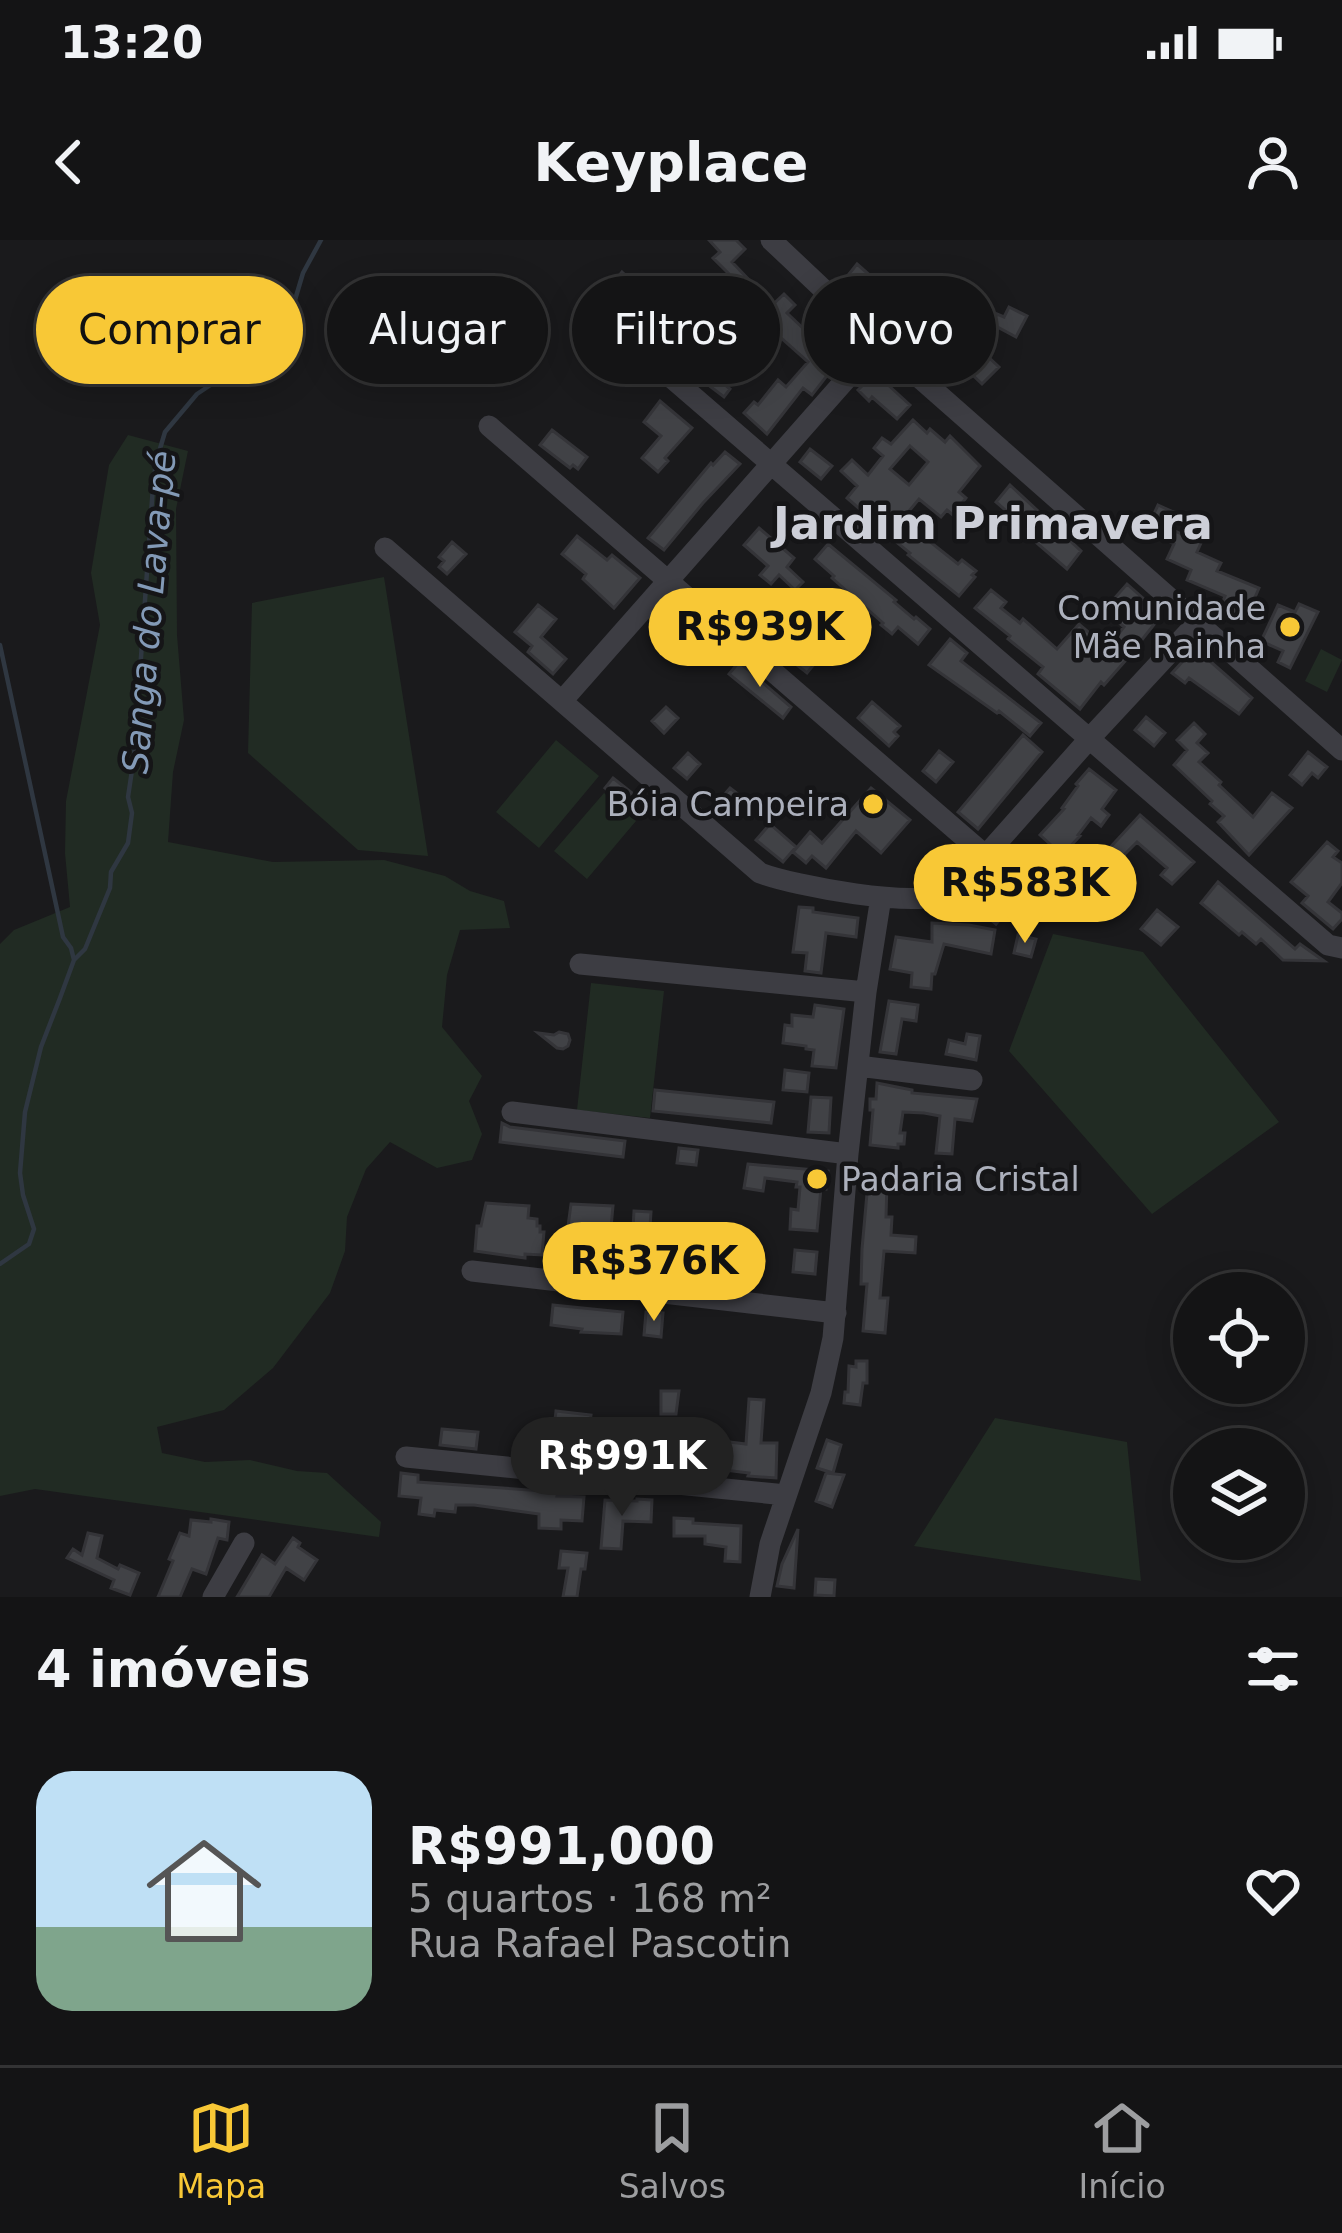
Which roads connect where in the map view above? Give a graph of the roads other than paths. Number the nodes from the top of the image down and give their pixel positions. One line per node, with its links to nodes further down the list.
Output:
1 (771, 240): 2 (street)
2 (809, 276)
3 (680, 384): 7 (street)
4 (842, 384): 7 (street)
5 (927, 384): 10 (street)
6 (489, 426): 9 (street)
7 (773, 463): 9 (street); 12 (street)
8 (385, 548): 11 (street)
9 (670, 580): 11 (street); 14 (street)
10 (1197, 623): 12 (street); 13 (street)
11 (562, 701): 15 (street)
12 (1090, 738): 14 (street); 16 (street)
13 (1342, 750)
14 (986, 856): 15 (street)
15 (881, 897): 18 (street)
16 (1335, 946)
17 (580, 964): 18 (street)
18 (866, 992): 19 (street)
19 (858, 1066): 20 (street); 22 (street)
20 (972, 1080)
21 (512, 1112): 22 (street)
22 (848, 1154): 24 (street)
23 (472, 1271): 24 (street)
24 (836, 1313): 26 (street)
25 (406, 1457): 26 (street)
26 (787, 1495): 29 (street)
27 (244, 1543): 28 (street)
28 (213, 1597)
29 (760, 1597)

